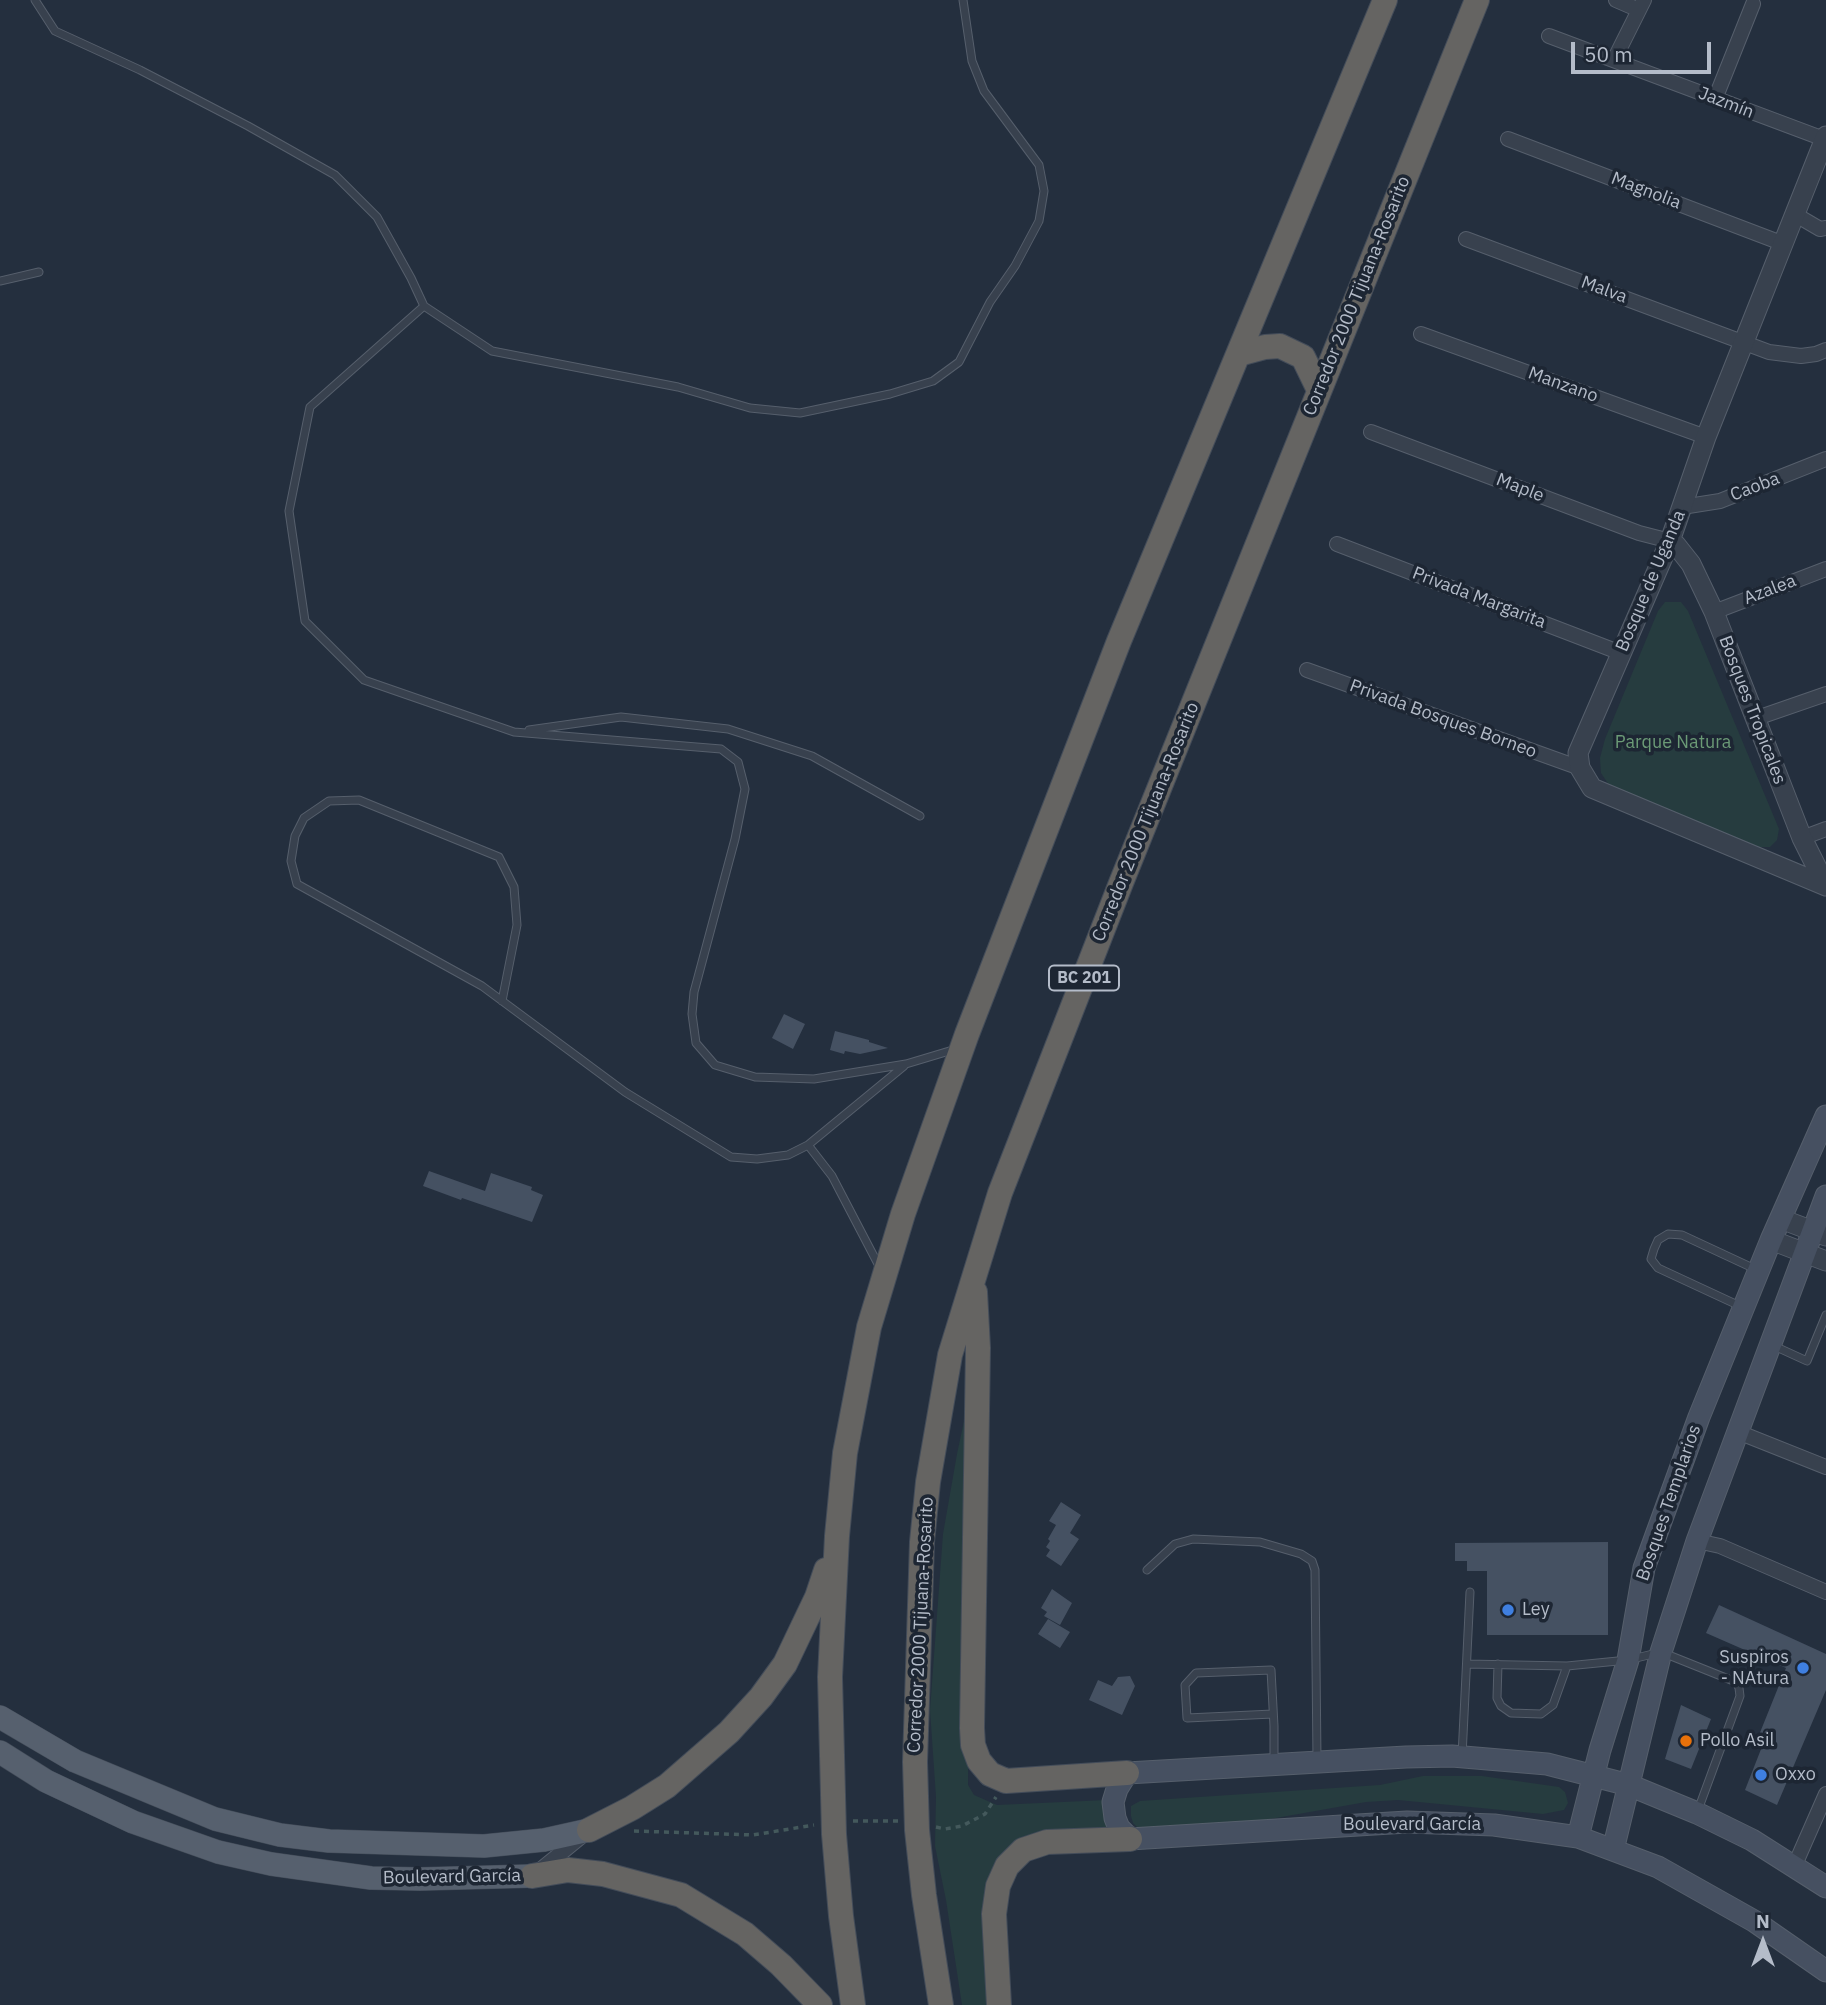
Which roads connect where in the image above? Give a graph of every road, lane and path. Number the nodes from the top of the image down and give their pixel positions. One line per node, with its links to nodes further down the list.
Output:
1 (35, 0): 19 (lane)
2 (963, 0): 19 (lane)
3 (1385, 0): 23 (highway)
4 (1477, 0): 24 (highway, Corredor 2000 Tijuana-Rosarito / BC 201)
5 (1616, 0): 7 (street)
6 (1753, 4): 10 (street)
7 (1642, 5): 9 (street)
8 (1549, 36): 9 (street, Jazmín)
9 (1615, 60): 10 (street, Jazmín)
10 (1715, 99): 11 (street, Jazmín)
11 (1825, 138): 13 (street, Bosque de Uganda)
12 (1508, 139): 16 (street, Magnolia)
13 (1796, 215): 14 (street); 16 (street, Bosque de Uganda)
14 (1826, 228)
15 (1466, 239): 21 (street, Malva)
16 (1784, 244): 21 (street, Bosque de Uganda)
17 (38, 272): 18 (lane)
18 (0, 281)
19 (424, 306): 37 (lane)
20 (1421, 334): 26 (street, Manzano)
21 (1743, 341): 22 (street, Malva); 26 (street, Bosque de Uganda)
22 (1826, 350)
23 (1239, 354): 24 (highway); 44 (highway)
24 (1319, 390): 55 (highway, Corredor 2000 Tijuana-Rosarito / BC 201)
25 (1371, 432): 29 (street, Maple)
26 (1706, 437): 28 (street, Bosque de Uganda)
27 (1826, 459): 28 (street, Caoba)
28 (1682, 507): 29 (street, Bosque de Uganda)
29 (1670, 541): 32 (street, Bosques Tropicales); 33 (street, Bosque de Uganda)
30 (1337, 544): 33 (street, Privada Margarita)
31 (1826, 569): 32 (street, Azalea)
32 (1714, 612): 36 (street, Bosques Tropicales)
33 (1621, 653): 38 (street, Bosque de Uganda)
34 (1307, 670): 38 (street, Privada Bosques Borneo)
35 (1826, 694): 36 (street)
36 (1754, 719): 41 (street, Bosques Tropicales)
37 (514, 732): 39 (lane); 45 (lane)
38 (1580, 768): 42 (street)
39 (920, 816)
40 (1826, 828): 41 (street)
41 (1802, 838): 42 (street, Bosques Tropicales)
42 (1826, 886)
43 (502, 1001): 43 (lane); 47 (lane)
44 (963, 1046): 45 (lane); 56 (highway)
45 (906, 1064): 47 (lane)
46 (1826, 1116): 49 (main road, Bosques Templarios)
47 (808, 1145): 56 (lane)
48 (1826, 1196): 50 (main road)
49 (1781, 1219): 50 (street); 51 (main road, Bosques Templarios)
50 (1819, 1234): 52 (main road)
51 (1772, 1240): 52 (street); 54 (main road, Bosques Templarios)
52 (1805, 1254): 53 (street); 59 (main road)
53 (1826, 1261)
54 (1759, 1271): 57 (main road, Bosques Templarios); 57 (lane)
55 (974, 1273): 80 (highway); 85 (highway, Corredor 2000 Tijuana-Rosarito / BC 201)
56 (885, 1276): 62 (highway)
57 (1743, 1308): 68 (main road, Bosques Templarios)
58 (1826, 1315): 59 (lane)
59 (1771, 1345): 60 (main road)
60 (1738, 1433): 61 (street); 63 (main road)
61 (1826, 1467)
62 (837, 1536): 84 (highway); 86 (highway)
63 (1697, 1541): 66 (street); 67 (main road)
64 (1147, 1570): 76 (lane)
65 (1470, 1592): 69 (lane)
66 (1826, 1592)
67 (1661, 1652): 68 (lane); 81 (main road); 83 (lane)
68 (1628, 1660): 71 (lane); 79 (main road, Bosques Templarios)
69 (1467, 1664): 70 (lane); 75 (lane)
70 (1498, 1664): 71 (lane); 71 (lane)
71 (1567, 1666)
72 (1273, 1714): 72 (lane); 77 (lane)
73 (0, 1717): 86 (main road, Boulevard García)
74 (0, 1752): 92 (main road, Boulevard García)
75 (1462, 1757): 76 (main road); 79 (main road)
76 (1317, 1763): 77 (main road)
77 (1274, 1764): 78 (main road)
78 (1127, 1773): 80 (highway); 89 (main road)
79 (1594, 1774): 81 (main road); 88 (main road, Bosques Templarios)
80 (1006, 1781): 85 (path)
81 (1629, 1785): 83 (main road); 90 (main road)
82 (1826, 1794): 91 (street)
83 (1697, 1813): 91 (main road)
84 (834, 1821): 85 (path); 87 (path); 96 (highway)
85 (916, 1821): 97 (highway, Corredor 2000 Tijuana-Rosarito / BC 201)
86 (589, 1830): 92 (street, Boulevard García)
87 (630, 1831)
88 (1577, 1837): 89 (main road, Boulevard García); 90 (main road, Boulevard García)
89 (1130, 1839): 98 (highway)
90 (1613, 1850): 94 (main road, Boulevard García)
91 (1794, 1867): 93 (main road)
92 (532, 1876): 95 (highway)
93 (1826, 1887)
94 (1826, 1971)
95 (820, 2005)
96 (853, 2005)
97 (941, 2005)
98 (999, 2005)

